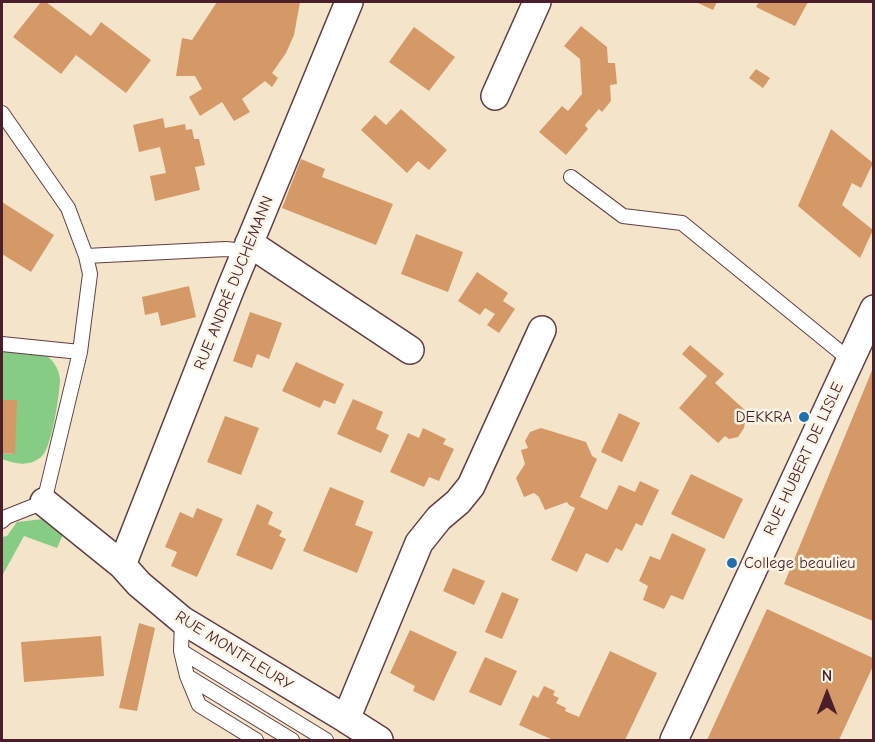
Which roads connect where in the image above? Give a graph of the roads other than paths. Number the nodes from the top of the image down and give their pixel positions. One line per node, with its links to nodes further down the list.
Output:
1 (348, 2): 6 (street, RUE ANDRÉ DUCHEMANN)
2 (537, 2): 3 (street)
3 (495, 96)
4 (2, 113): 7 (lane)
5 (571, 177): 13 (lane)
6 (247, 247): 7 (lane); 11 (street); 16 (street, RUE ANDRÉ DUCHEMANN)
7 (86, 255): 12 (lane)
8 (873, 309): 13 (street, RUE HUBERT DE LISLE)
9 (542, 330): 20 (street)
10 (2, 344): 12 (lane)
11 (410, 350)
12 (80, 352): 14 (lane)
13 (850, 360): 25 (street, RUE HUBERT DE LISLE)
14 (44, 502): 15 (lane); 16 (street, RUE MONTFLEURY)
15 (2, 520)
16 (122, 565): 17 (street, RUE MONTFLEURY)
17 (182, 620): 18 (lane); 20 (street, RUE MONTFLEURY)
18 (181, 651): 19 (lane); 23 (lane)
19 (187, 676): 21 (lane); 22 (lane)
20 (346, 719): 24 (street, RUE MONTFLEURY)
21 (256, 741)
22 (292, 741)
23 (326, 741)
24 (379, 741)
25 (674, 741)

